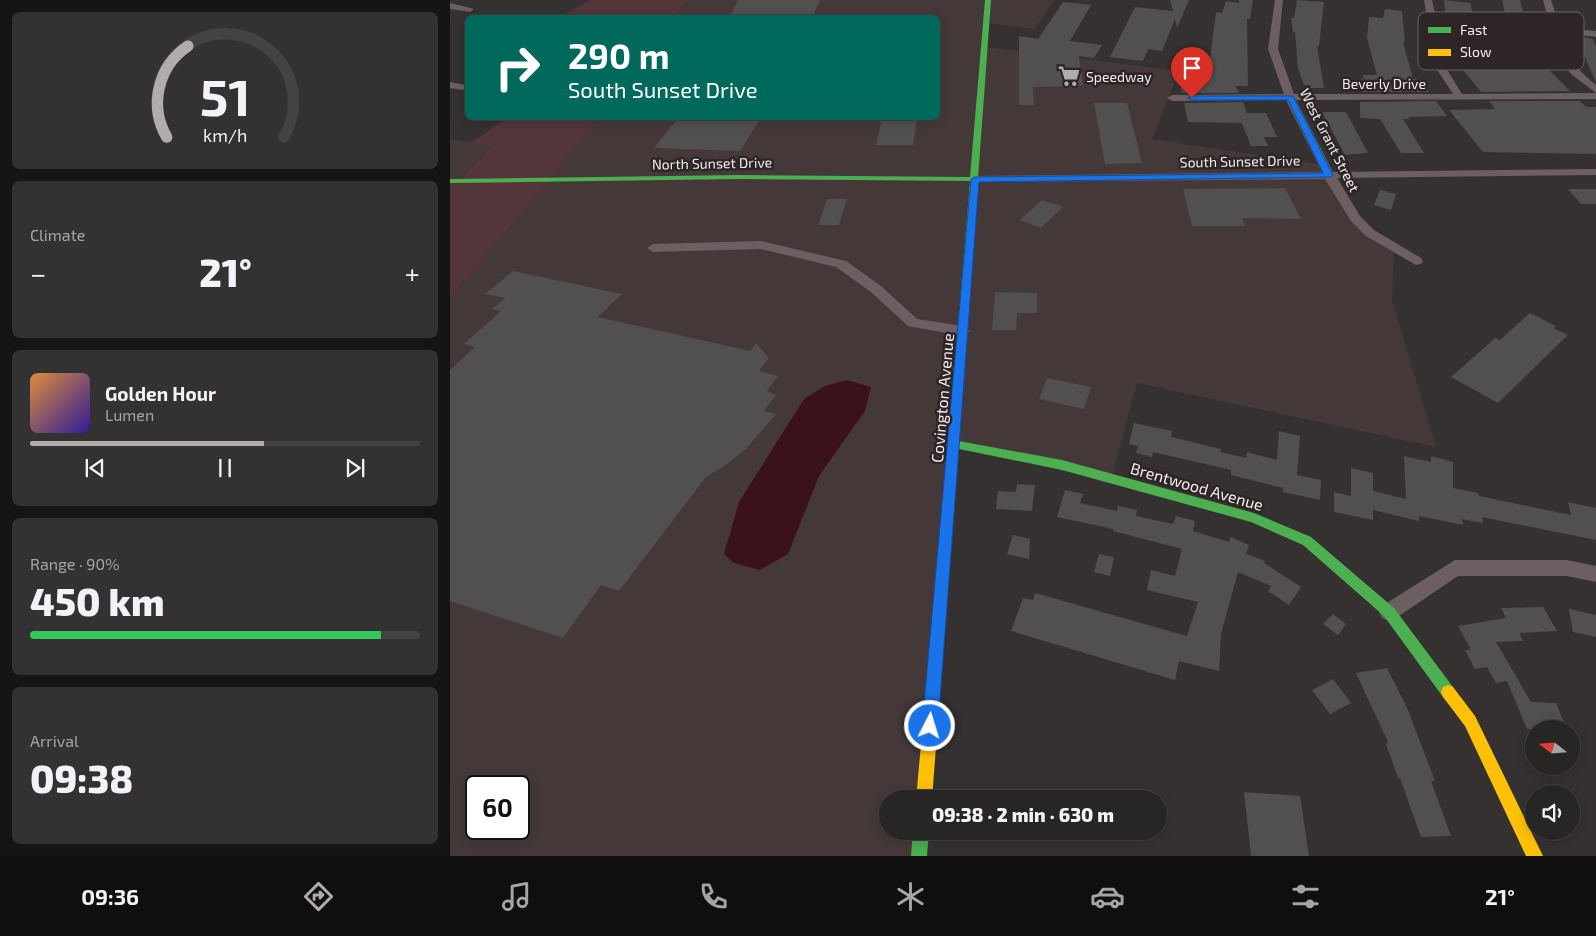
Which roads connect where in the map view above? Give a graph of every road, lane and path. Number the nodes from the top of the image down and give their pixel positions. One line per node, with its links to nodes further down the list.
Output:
1 (988, 0): 16 (main road, Covington Avenue)
2 (1279, 0): 13 (street, West Grant Street)
3 (450, 6): 4 (street)
4 (470, 9)
5 (1442, 70): 10 (street)
6 (1573, 70): 9 (street)
7 (450, 85): 8 (street)
8 (463, 87)
9 (1596, 90)
10 (1459, 96): 11 (street, Beverly Drive); 13 (street, Beverly Drive)
11 (1596, 96)
12 (1172, 98): 13 (street, Beverly Drive)
13 (1290, 98): 15 (street, West Grant Street)
14 (1596, 172): 15 (street, South Sunset Drive)
15 (1329, 175): 16 (street, South Sunset Drive); 19 (street, West Grant Street)
16 (975, 179): 17 (main road, North Sunset Drive); 20 (main road, Covington Avenue)
17 (450, 181)
18 (653, 248): 20 (street)
19 (1416, 261)
20 (963, 331): 21 (main road, Covington Avenue)
21 (954, 444): 23 (main road, Brentwood Avenue); 24 (main road, Covington Avenue)
22 (1596, 574): 23 (street)
23 (1389, 612): 26 (main road, Brentwood Avenue)
24 (925, 790)
25 (920, 840): 27 (main road)
26 (1540, 854)
27 (919, 856)

